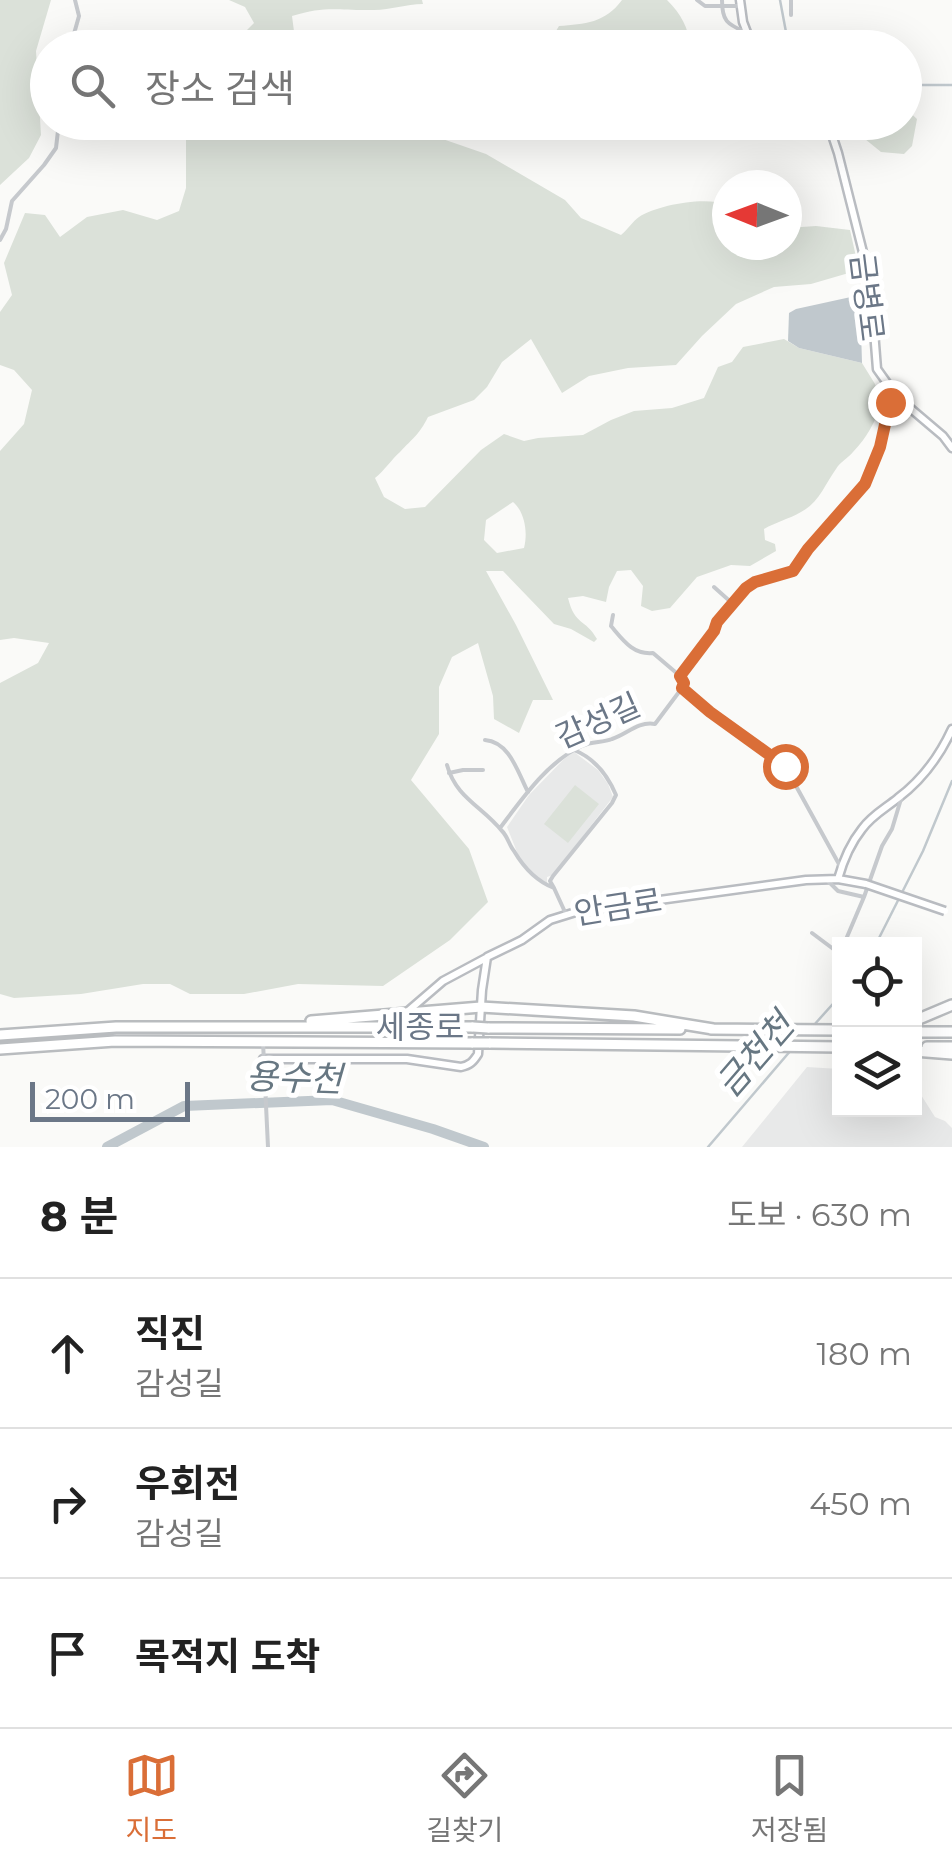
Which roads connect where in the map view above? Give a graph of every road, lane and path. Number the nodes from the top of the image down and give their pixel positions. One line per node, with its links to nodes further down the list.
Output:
1 (75, 0): 7 (street)
2 (697, 0): 4 (street)
3 (791, 0): 6 (street)
4 (722, 3): 5 (street); 8 (street)
5 (740, 3): 9 (street)
6 (792, 15)
7 (75, 30)
8 (741, 30)
9 (746, 30)
10 (57, 140): 12 (street)
11 (834, 140): 13 (street, 금병로)
12 (0, 240)
13 (897, 397): 14 (street, 금병로); 16 (street)
14 (952, 448)
15 (714, 586): 16 (street)
16 (733, 604): 18 (street)
17 (613, 614): 18 (street, 감성길)
18 (680, 676): 19 (street, 감성길)
19 (682, 688): 22 (street, 감성길); 29 (street, 감성길)
20 (952, 728): 27 (street)
21 (485, 740): 26 (street)
22 (574, 750): 26 (street, 감성길); 32 (street)
23 (447, 765): 25 (street)
24 (483, 770): 25 (street)
25 (449, 773): 28 (street)
26 (528, 792): 28 (street, 감성길)
27 (902, 796): 29 (street); 33 (street)
28 (500, 828): 32 (street)
29 (841, 868): 30 (street)
30 (838, 879): 31 (street, 안금로); 34 (street, 안금로, bridge)
31 (826, 880): 33 (street); 35 (street, 안금로)
32 (554, 888): 35 (street)
33 (864, 897): 37 (street)
34 (948, 912)
35 (566, 914): 39 (street, 안금로)
36 (812, 933): 38 (street)
37 (847, 937)
38 (832, 948)
39 (487, 957): 41 (street); 42 (street, 안금로)
40 (952, 1006): 43 (highway)
41 (481, 1007): 42 (highway); 45 (highway); 55 (street)
42 (407, 1012): 44 (highway)
43 (922, 1017)
44 (248, 1027): 45 (highway, 세종로, bridge); 49 (highway, 세종로)
45 (713, 1029): 46 (highway, 세종로)
46 (832, 1030)
47 (922, 1032): 48 (highway)
48 (952, 1032)
49 (0, 1035)
50 (263, 1042): 51 (highway, 세종로, bridge); 52 (highway, 세종로); 55 (street)
51 (832, 1047)
52 (0, 1049)
53 (922, 1049): 54 (highway)
54 (952, 1050)
55 (263, 1060): 56 (street)
56 (268, 1147)

